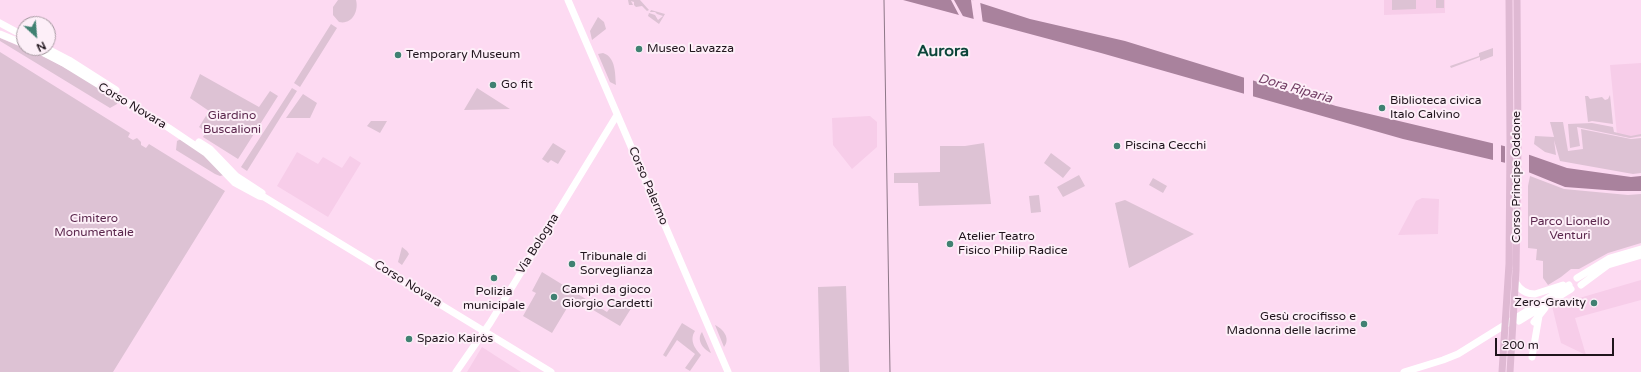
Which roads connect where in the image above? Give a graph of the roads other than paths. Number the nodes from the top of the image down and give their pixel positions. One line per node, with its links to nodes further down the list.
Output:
1 (568, 0): 10 (main road, Corso Palermo)
2 (1509, 0): 19 (main road, Corso Principe Oddone)
3 (1517, 0): 14 (main road, Corso Principe Oddone)
4 (0, 23): 5 (main road)
5 (16, 32)
6 (0, 34): 7 (main road)
7 (16, 41)
8 (56, 53): 11 (main road, Corso Novara)
9 (50, 56): 11 (main road, Corso Novara)
10 (617, 114): 20 (main road, Via Bologna); 25 (main road, Corso Palermo)
11 (264, 197): 20 (main road, Corso Novara)
12 (1641, 249): 15 (main road)
13 (1641, 255): 15 (main road)
14 (1516, 283): 15 (main road); 17 (main road, Corso Principe Oddone)
15 (1574, 285): 16 (main road); 17 (main road)
16 (1540, 313): 18 (main road); 21 (main road)
17 (1514, 321): 19 (main road); 28 (main road, Corso Principe Oddone)
18 (1534, 322)
19 (1505, 327): 22 (main road); 22 (main road); 27 (main road, Corso Principe Oddone)
20 (484, 331): 23 (main road, Via Bologna); 24 (main road, Corso Novara)
21 (1532, 357)
22 (1426, 365): 26 (main road)
23 (456, 372)
24 (551, 372)
25 (728, 372)
26 (1404, 372)
27 (1502, 372)
28 (1510, 372)

